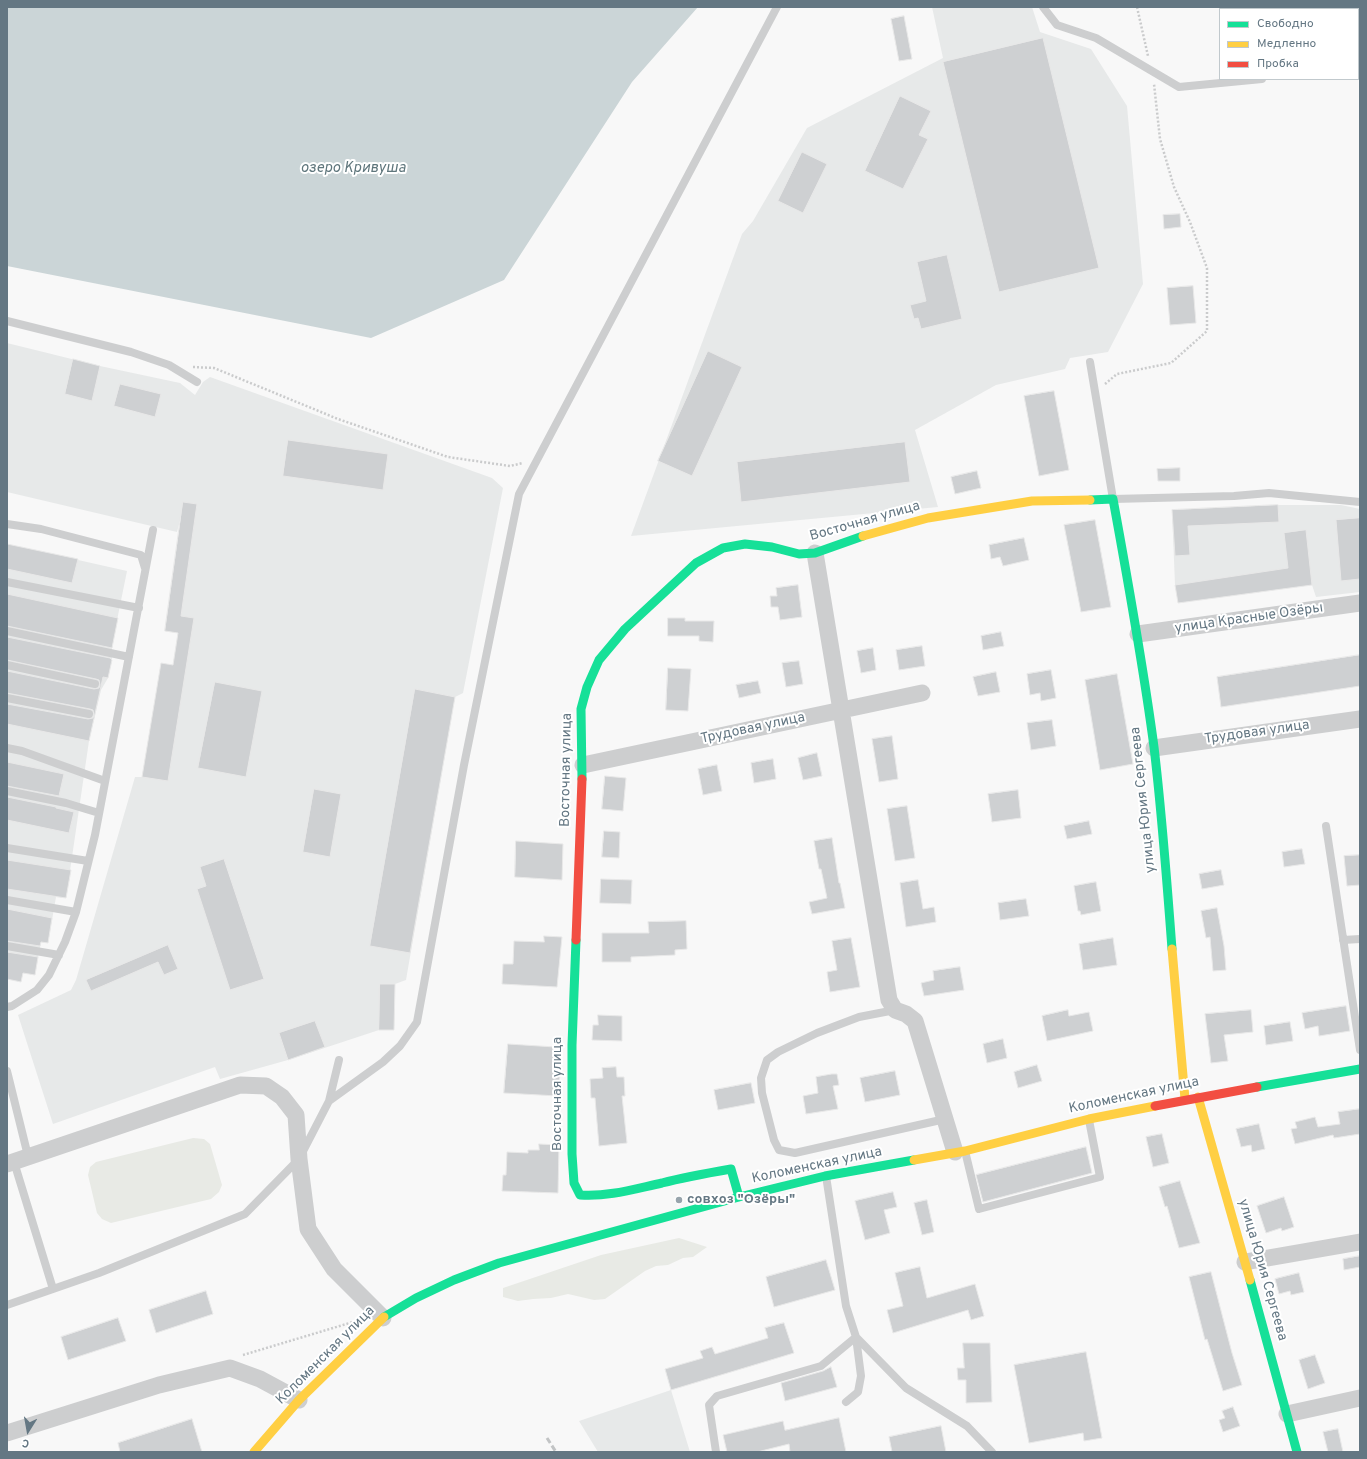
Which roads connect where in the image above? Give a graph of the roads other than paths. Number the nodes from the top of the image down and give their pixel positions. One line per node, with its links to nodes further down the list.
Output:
1 (777, 7): 49 (lane)
2 (1043, 7): 3 (lane)
3 (1252, 80)
4 (7, 322): 6 (lane)
5 (1090, 362): 7 (lane)
6 (197, 382)
7 (1113, 499): 8 (lane); 11 (street, Восточная улица); 17 (street, улица Юрия Сергеева)
8 (1360, 502)
9 (7, 524): 12 (lane)
10 (153, 530): 12 (lane)
11 (815, 553): 23 (street); 28 (street, Восточная улица)
12 (146, 571): 15 (lane)
13 (7, 582): 15 (lane)
14 (1360, 603): 17 (street, улица Красные Озёры)
15 (139, 608): 18 (lane)
16 (7, 631): 18 (lane)
17 (1138, 634): 27 (street, улица Юрия Сергеева)
18 (129, 657): 29 (lane)
19 (7, 665): 20 (lane)
20 (95, 684)
21 (922, 693): 23 (street, Трудовая улица)
22 (7, 698): 24 (lane)
23 (840, 711): 28 (street, Трудовая улица); 42 (street)
24 (89, 714)
25 (1360, 719): 27 (street, Трудовая улица)
26 (7, 748): 29 (lane)
27 (1154, 748): 48 (street, улица Юрия Сергеева)
28 (583, 765): 56 (street, Восточная улица)
29 (105, 782): 31 (lane)
30 (7, 791): 31 (lane)
31 (99, 813): 34 (lane)
32 (1326, 826): 38 (lane)
33 (7, 848): 34 (lane)
34 (88, 861): 36 (lane)
35 (7, 900): 36 (lane)
36 (76, 912): 40 (lane)
37 (1360, 939): 38 (lane)
38 (1343, 940): 43 (lane)
39 (7, 946): 40 (lane)
40 (59, 955): 41 (lane)
41 (7, 1007)
42 (895, 1010): 50 (street); 50 (lane)
43 (1360, 1050)
44 (339, 1060): 49 (lane)
45 (1360, 1068): 47 (street, Коломенская улица)
46 (7, 1071): 54 (lane)
47 (1198, 1097): 48 (street, Коломенская улица); 58 (street, улица Юрия Сергеева)
48 (1185, 1099): 51 (street, Коломенская улица)
49 (329, 1101): 53 (lane)
50 (945, 1119): 52 (street)
51 (1089, 1119): 52 (street, Коломенская улица); 52 (lane)
52 (960, 1151): 55 (street, Коломенская улица)
53 (299, 1159): 54 (street); 59 (lane); 61 (street)
54 (16, 1161): 59 (lane)
55 (826, 1176): 56 (street, Коломенская улица); 62 (lane)
56 (739, 1197): 61 (street, Коломенская улица)
57 (1360, 1242): 58 (street)
58 (1245, 1262): 66 (street, улица Юрия Сергеева)
59 (53, 1290): 60 (lane)
60 (7, 1305)
61 (383, 1318): 64 (street, Коломенская улица)
62 (856, 1338): 65 (lane); 69 (lane); 70 (lane)
63 (1360, 1398): 66 (street)
64 (299, 1400): 67 (street); 68 (street, Коломенская улица)
65 (846, 1402)
66 (1286, 1414): 71 (street, улица Юрия Сергеева)
67 (7, 1432)
68 (254, 1452)
69 (716, 1452)
70 (992, 1452)
71 (1297, 1452)

